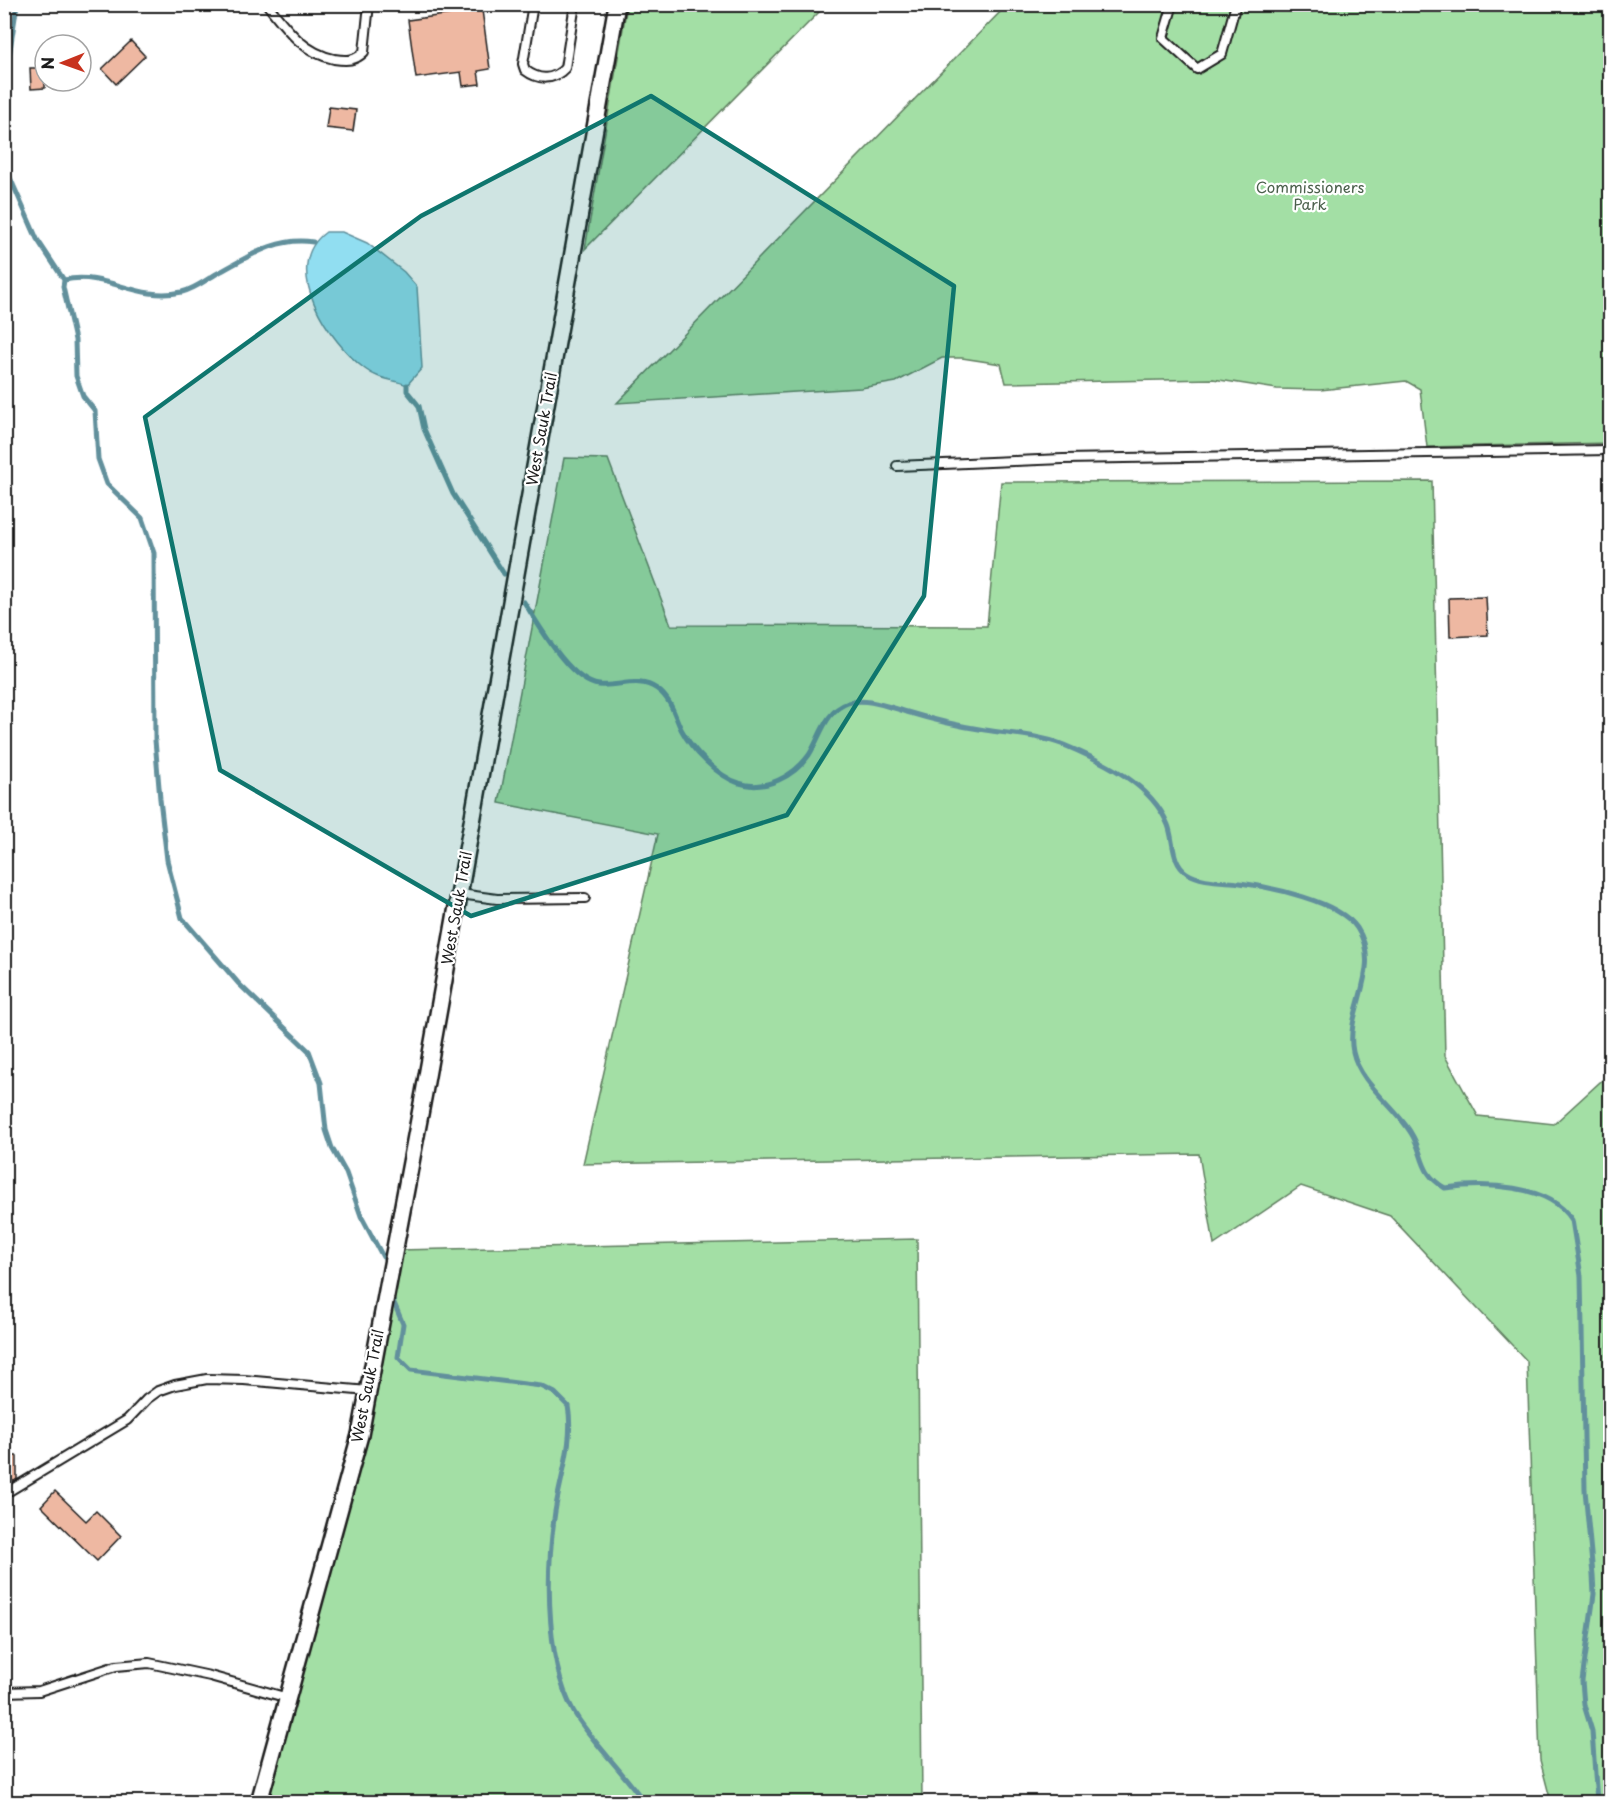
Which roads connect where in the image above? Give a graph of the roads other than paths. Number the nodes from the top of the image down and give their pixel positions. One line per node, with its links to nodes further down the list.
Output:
1 (267, 4): 2 (lane)
2 (369, 4)
3 (532, 4): 4 (lane)
4 (575, 4)
5 (617, 4): 10 (street, West Sauk Trail)
6 (1173, 4): 7 (lane)
7 (1236, 4)
8 (1611, 450): 9 (lane)
9 (897, 466)
10 (460, 894): 11 (lane); 12 (street, West Sauk Trail)
11 (585, 898)
12 (368, 1391): 13 (lane); 15 (street, West Sauk Trail)
13 (4, 1494)
14 (4, 1692): 15 (lane)
15 (288, 1698): 16 (street, West Sauk Trail)
16 (259, 1803)

